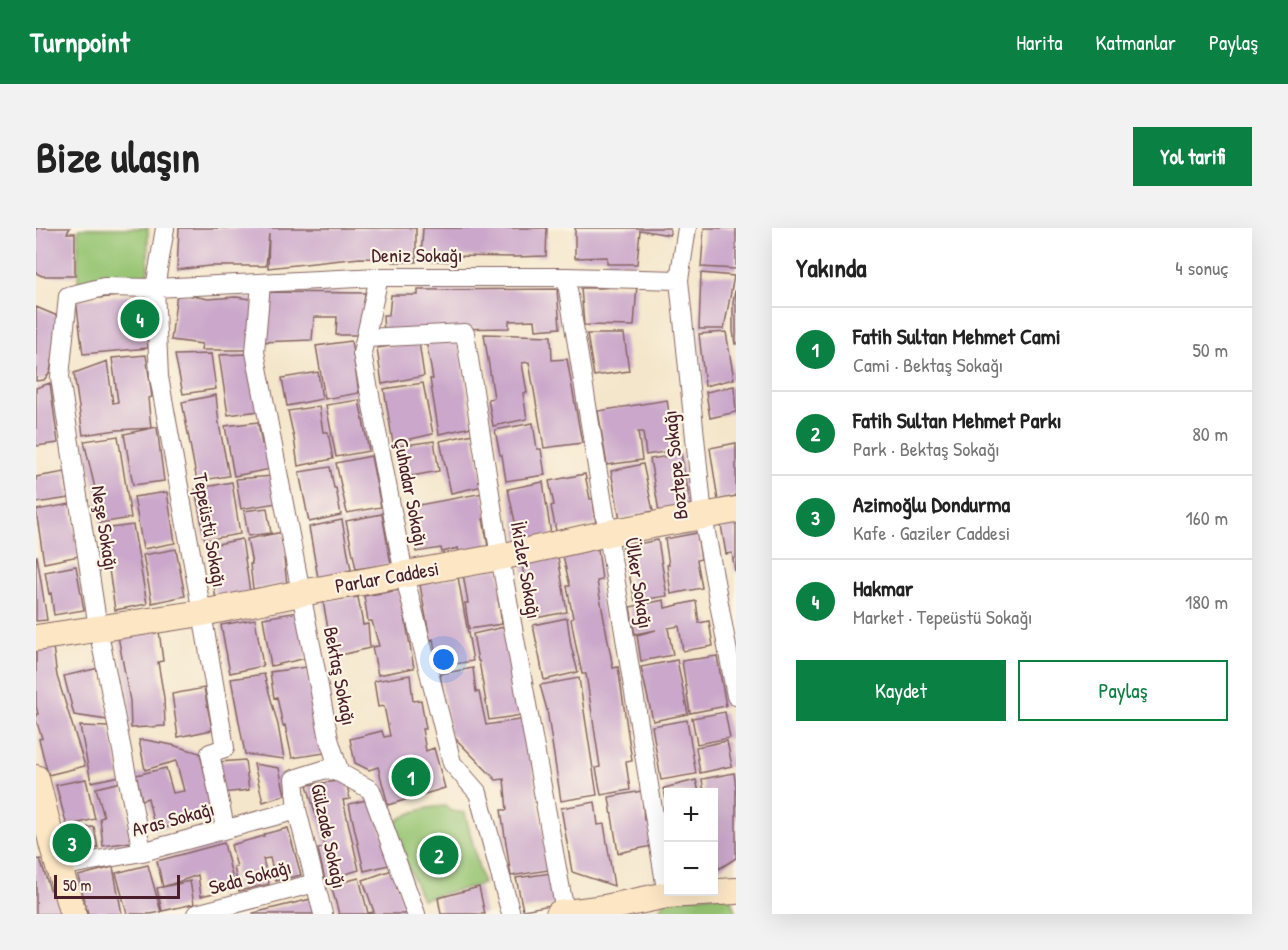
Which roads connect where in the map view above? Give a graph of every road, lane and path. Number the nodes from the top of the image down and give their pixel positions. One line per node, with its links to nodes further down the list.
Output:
1 (165, 228): 7 (street, Tepeüstü Sokağı)
2 (687, 228): 5 (street, Boztepe Sokağı)
3 (379, 277): 4 (street, Deniz Sokağı); 6 (street, Deniz Sokağı); 8 (street, Çuhadar Sokağı)
4 (566, 278): 5 (street, Deniz Sokağı); 11 (street, Ülker Sokağı)
5 (679, 280): 10 (street, Boztepe Sokağı)
6 (261, 284): 7 (street, Deniz Sokağı); 14 (street, Bektaş Sokağı)
7 (155, 288): 15 (street, Tepeüstü Sokağı); 16 (street, Neşe Sokağı)
8 (366, 338): 12 (street, İkizler Sokağı); 13 (street, Çuhadar Sokağı)
9 (736, 510): 10 (street, Parlar Caddesi)
10 (703, 516): 11 (street, Parlar Caddesi); 18 (street, Boztepe Sokağı)
11 (608, 533): 12 (street, Parlar Caddesi); 25 (street, Ülker Sokağı)
12 (500, 557): 13 (street, Parlar Caddesi); 31 (street, İkizler Sokağı)
13 (404, 574): 14 (street, Parlar Caddesi); 36 (street, Çuhadar Sokağı)
14 (301, 593): 15 (street, Parlar Caddesi); 19 (street, Bektaş Sokağı)
15 (202, 614): 16 (street, Parlar Caddesi); 22 (street, Tepeüstü Sokağı)
16 (98, 628): 17 (street, Parlar Caddesi); 23 (street, Neşe Sokağı)
17 (36, 638)
18 (736, 696)
19 (340, 773): 21 (street, Gülzade Sokağı); 35 (street)
20 (36, 778): 24 (street)
21 (297, 810): 22 (street, Aras Sokağı); 26 (street, Gülzade Sokağı)
22 (225, 828): 23 (street, Aras Sokağı)
23 (142, 852): 24 (street, Aras Sokağı)
24 (49, 855): 32 (street)
25 (664, 877)
26 (315, 883): 33 (street, Seda Sokağı); 34 (street, Gülzade Sokağı)
27 (736, 891): 28 (street)
28 (718, 892)
29 (664, 896): 30 (street)
30 (606, 911): 31 (street)
31 (562, 913)
32 (72, 914)
33 (196, 914)
34 (323, 914)
35 (416, 914)
36 (512, 914)

